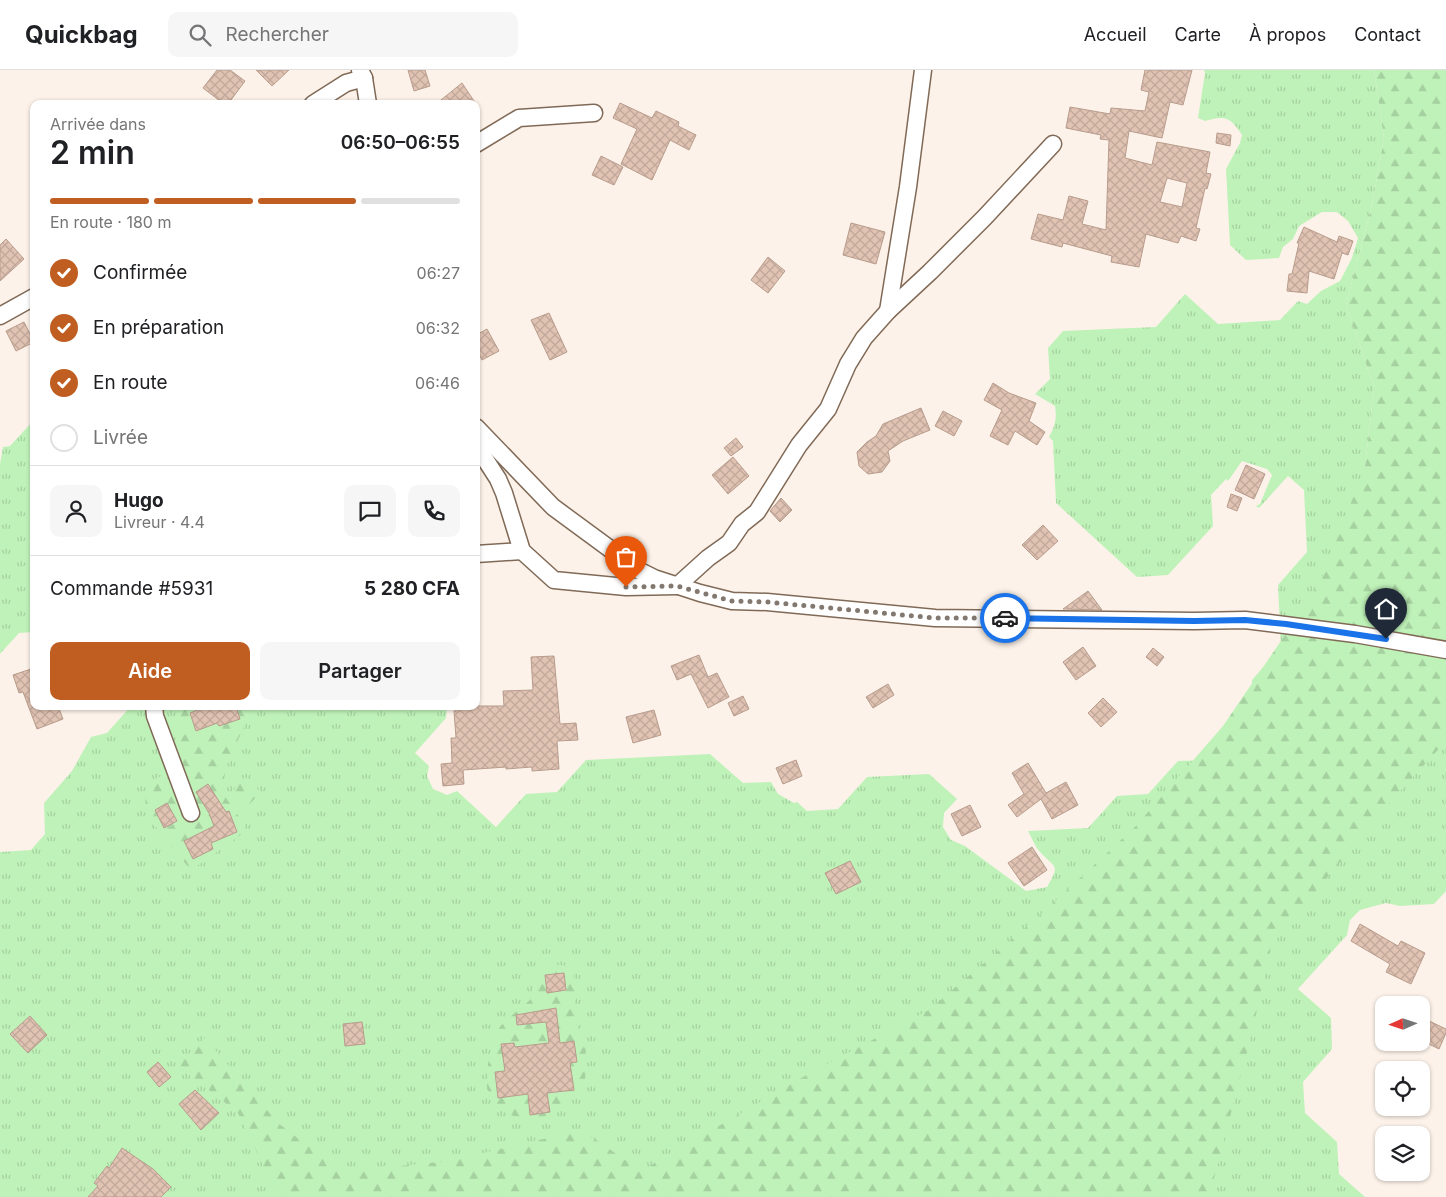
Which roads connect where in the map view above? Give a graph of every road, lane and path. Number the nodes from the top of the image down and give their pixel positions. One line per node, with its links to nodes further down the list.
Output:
1 (923, 70): 9 (street)
2 (364, 73): 3 (street); 4 (street)
3 (319, 100)
4 (367, 100)
5 (594, 113): 6 (street)
6 (480, 142)
7 (1053, 144): 9 (street)
8 (30, 300): 10 (street)
9 (888, 311): 15 (street)
10 (0, 316)
11 (480, 431): 15 (street)
12 (480, 451): 13 (street)
13 (522, 551): 14 (street); 15 (street)
14 (480, 554)
15 (677, 586): 16 (street)
16 (1446, 650)
17 (154, 710): 18 (street)
18 (191, 814)

